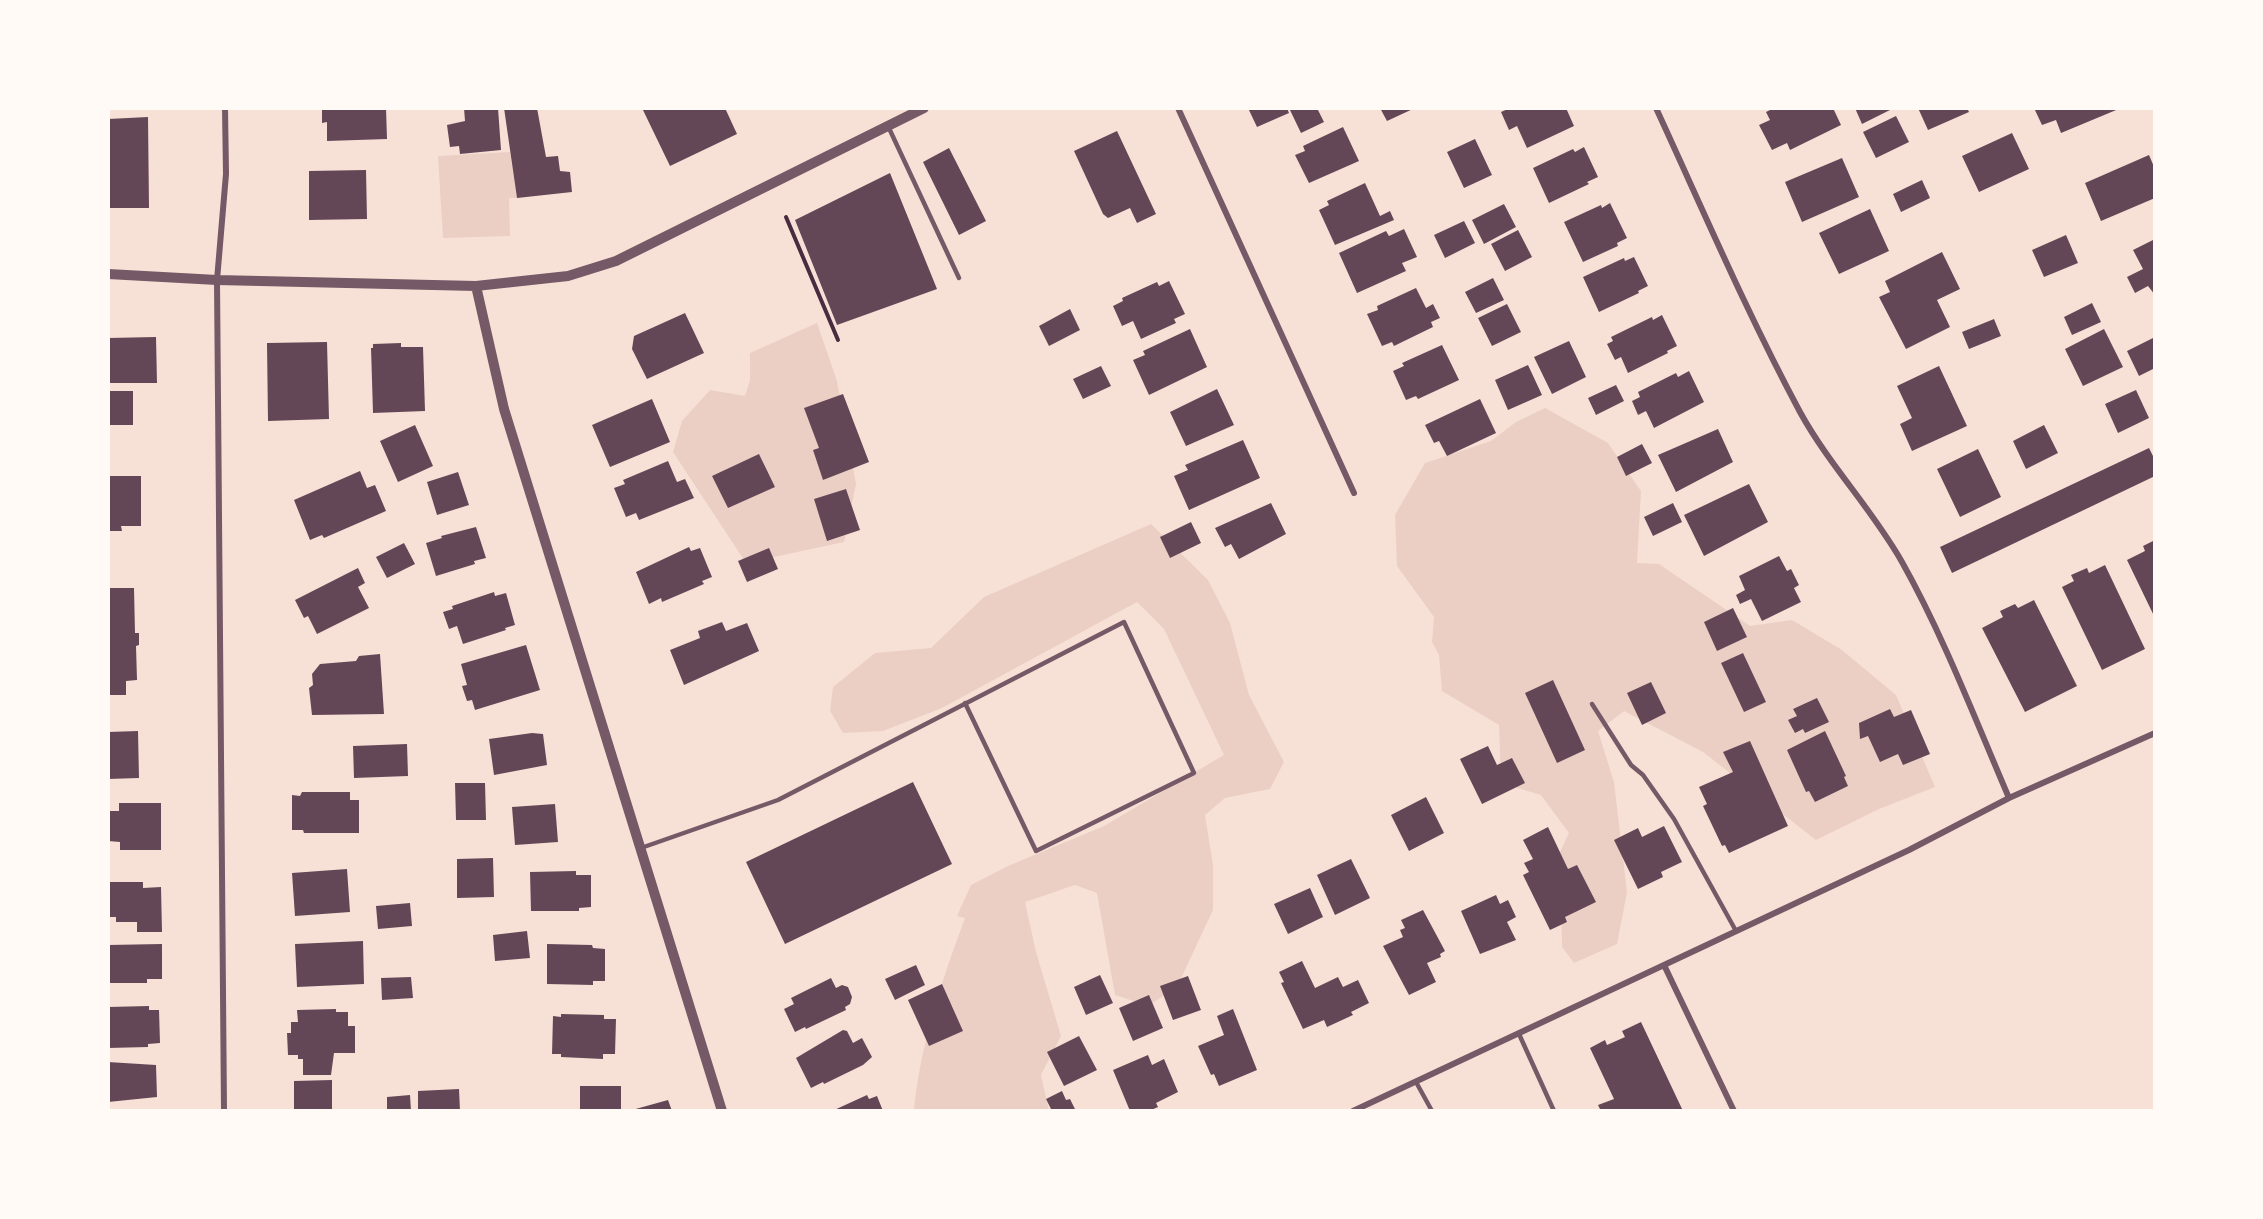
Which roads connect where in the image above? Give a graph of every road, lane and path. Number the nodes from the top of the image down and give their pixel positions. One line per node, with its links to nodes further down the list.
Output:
1 (225, 108): 9 (street)
2 (924, 108): 5 (street)
3 (1178, 108): 12 (street)
4 (1656, 108): 16 (street)
5 (888, 126): 8 (lane); 10 (street)
6 (786, 217): 11 (path)
7 (108, 274): 9 (street)
8 (959, 278)
9 (217, 280): 10 (street); 22 (street)
10 (476, 286): 17 (street)
11 (838, 340)
12 (1354, 493)
13 (965, 704): 13 (lane); 17 (lane)
14 (1592, 704): 18 (lane)
15 (2155, 733): 16 (street)
16 (2009, 798): 18 (street)
17 (641, 848): 23 (street)
18 (1736, 931): 19 (street)
19 (1664, 965): 20 (street); 27 (street)
20 (1519, 1034): 21 (street); 26 (lane)
21 (1416, 1082): 24 (street); 25 (lane)
22 (224, 1111)
23 (722, 1111)
24 (1353, 1111)
25 (1432, 1111)
26 (1554, 1111)
27 (1734, 1111)

